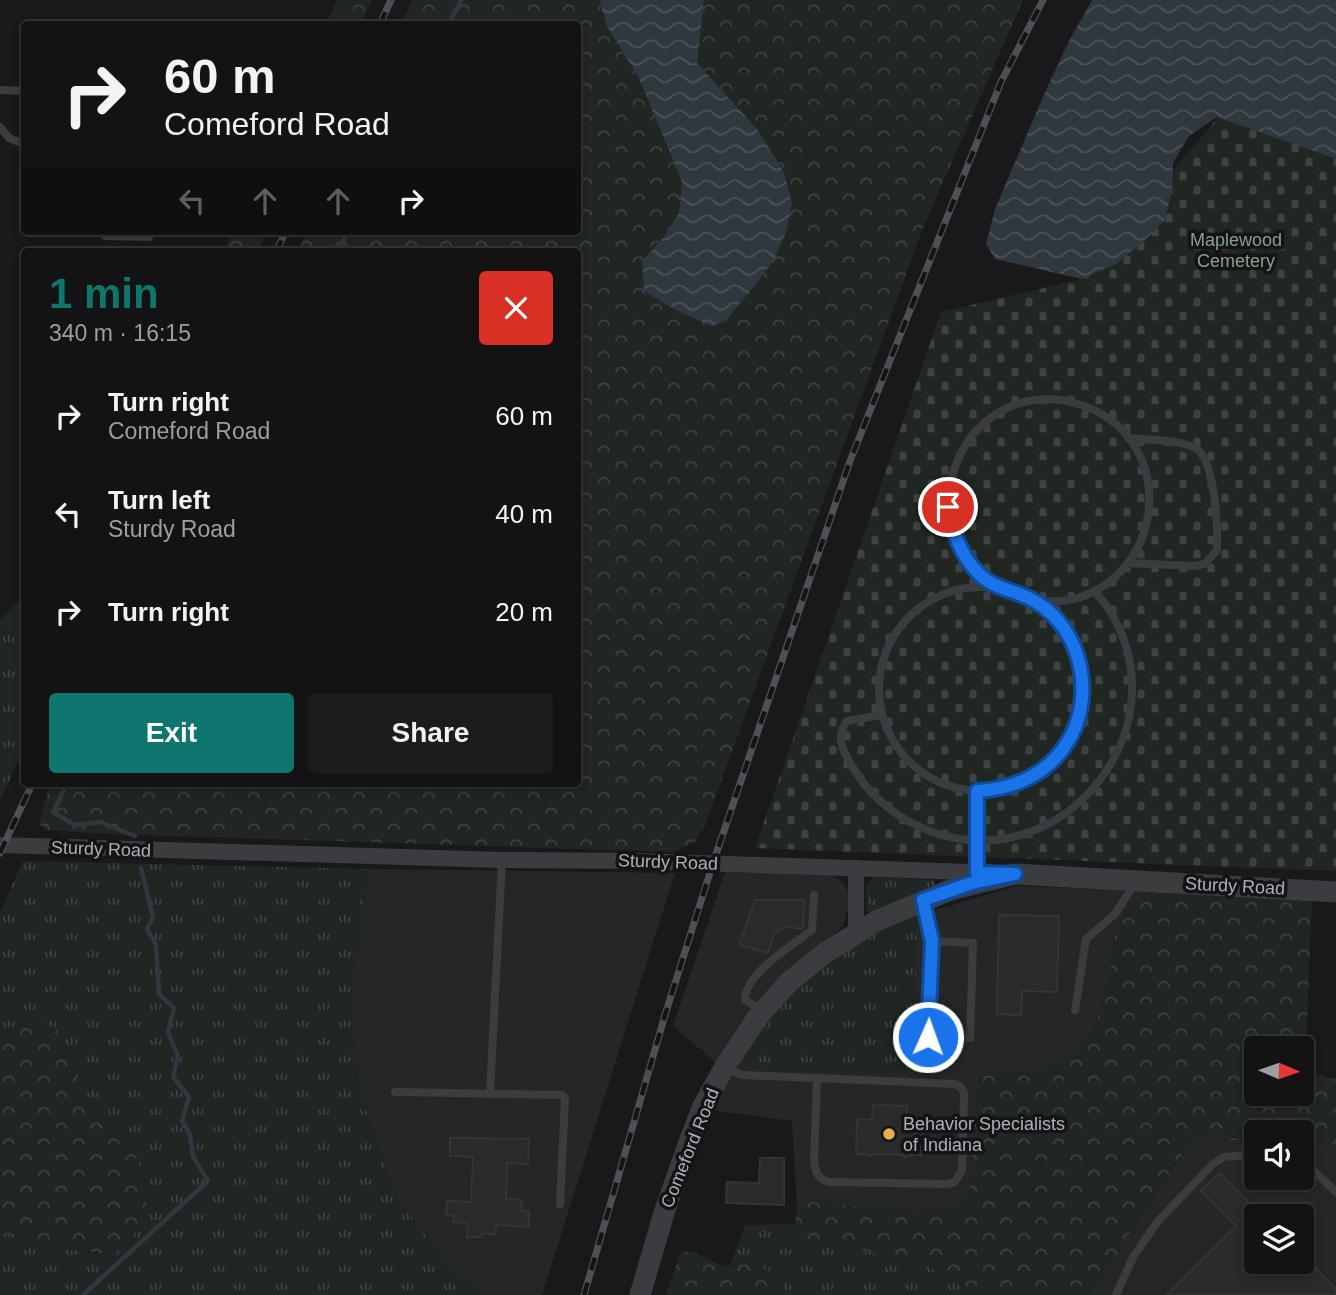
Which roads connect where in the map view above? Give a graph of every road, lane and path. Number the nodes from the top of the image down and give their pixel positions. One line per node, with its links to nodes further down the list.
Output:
1 (0, 90): 2 (lane)
2 (21, 91)
3 (0, 127): 4 (lane)
4 (21, 143)
5 (105, 235): 6 (lane)
6 (149, 235)
7 (1128, 438): 8 (lane); 8 (lane); 9 (lane)
8 (1128, 563): 10 (lane)
9 (998, 587): 11 (lane); 12 (lane)
10 (1095, 591): 11 (lane); 14 (lane)
11 (1035, 601): 13 (lane)
12 (882, 715): 13 (lane); 14 (lane)
13 (977, 791): 14 (lane)
14 (977, 840): 18 (lane)
15 (0, 845): 16 (street, Sturdy Road)
16 (502, 860): 17 (street, Sturdy Road); 31 (lane)
17 (856, 868): 18 (street, Sturdy Road); 24 (street)
18 (977, 873): 19 (street, Sturdy Road)
19 (1015, 874): 20 (street, Sturdy Road); 23 (street, Comeford Road)
20 (1137, 881): 21 (street, Sturdy Road); 26 (lane)
21 (1336, 892)
22 (814, 895): 27 (lane)
23 (923, 900): 24 (street, Comeford Road); 25 (lane)
24 (856, 933): 27 (street, Comeford Road)
25 (932, 941): 25 (lane)
26 (1075, 1010)
27 (763, 1011): 28 (street, Comeford Road)
28 (724, 1068): 29 (lane); 36 (street, Comeford Road)
29 (817, 1079): 29 (lane)
30 (395, 1092): 31 (lane)
31 (490, 1093): 35 (lane)
32 (1244, 1155): 37 (lane)
33 (1314, 1171): 34 (lane)
34 (1336, 1192)
35 (560, 1205)
36 (640, 1295)
37 (1116, 1295)

